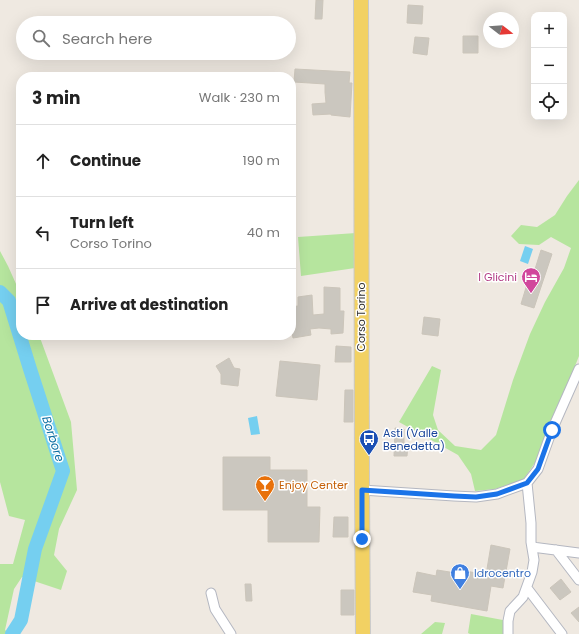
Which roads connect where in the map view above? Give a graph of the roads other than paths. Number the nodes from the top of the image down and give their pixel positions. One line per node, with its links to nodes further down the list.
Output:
1 (361, 0): 4 (main road, Corso Torino)
2 (579, 369): 3 (street)
3 (527, 483): 4 (street); 5 (street)
4 (362, 490): 12 (main road, Corso Torino)
5 (532, 547): 6 (street); 9 (street)
6 (556, 550): 7 (street); 8 (street)
7 (579, 552)
8 (579, 580)
9 (527, 588): 13 (street); 14 (street)
10 (211, 593): 11 (street)
11 (231, 634)
12 (363, 634)
13 (508, 634)
14 (562, 634)

